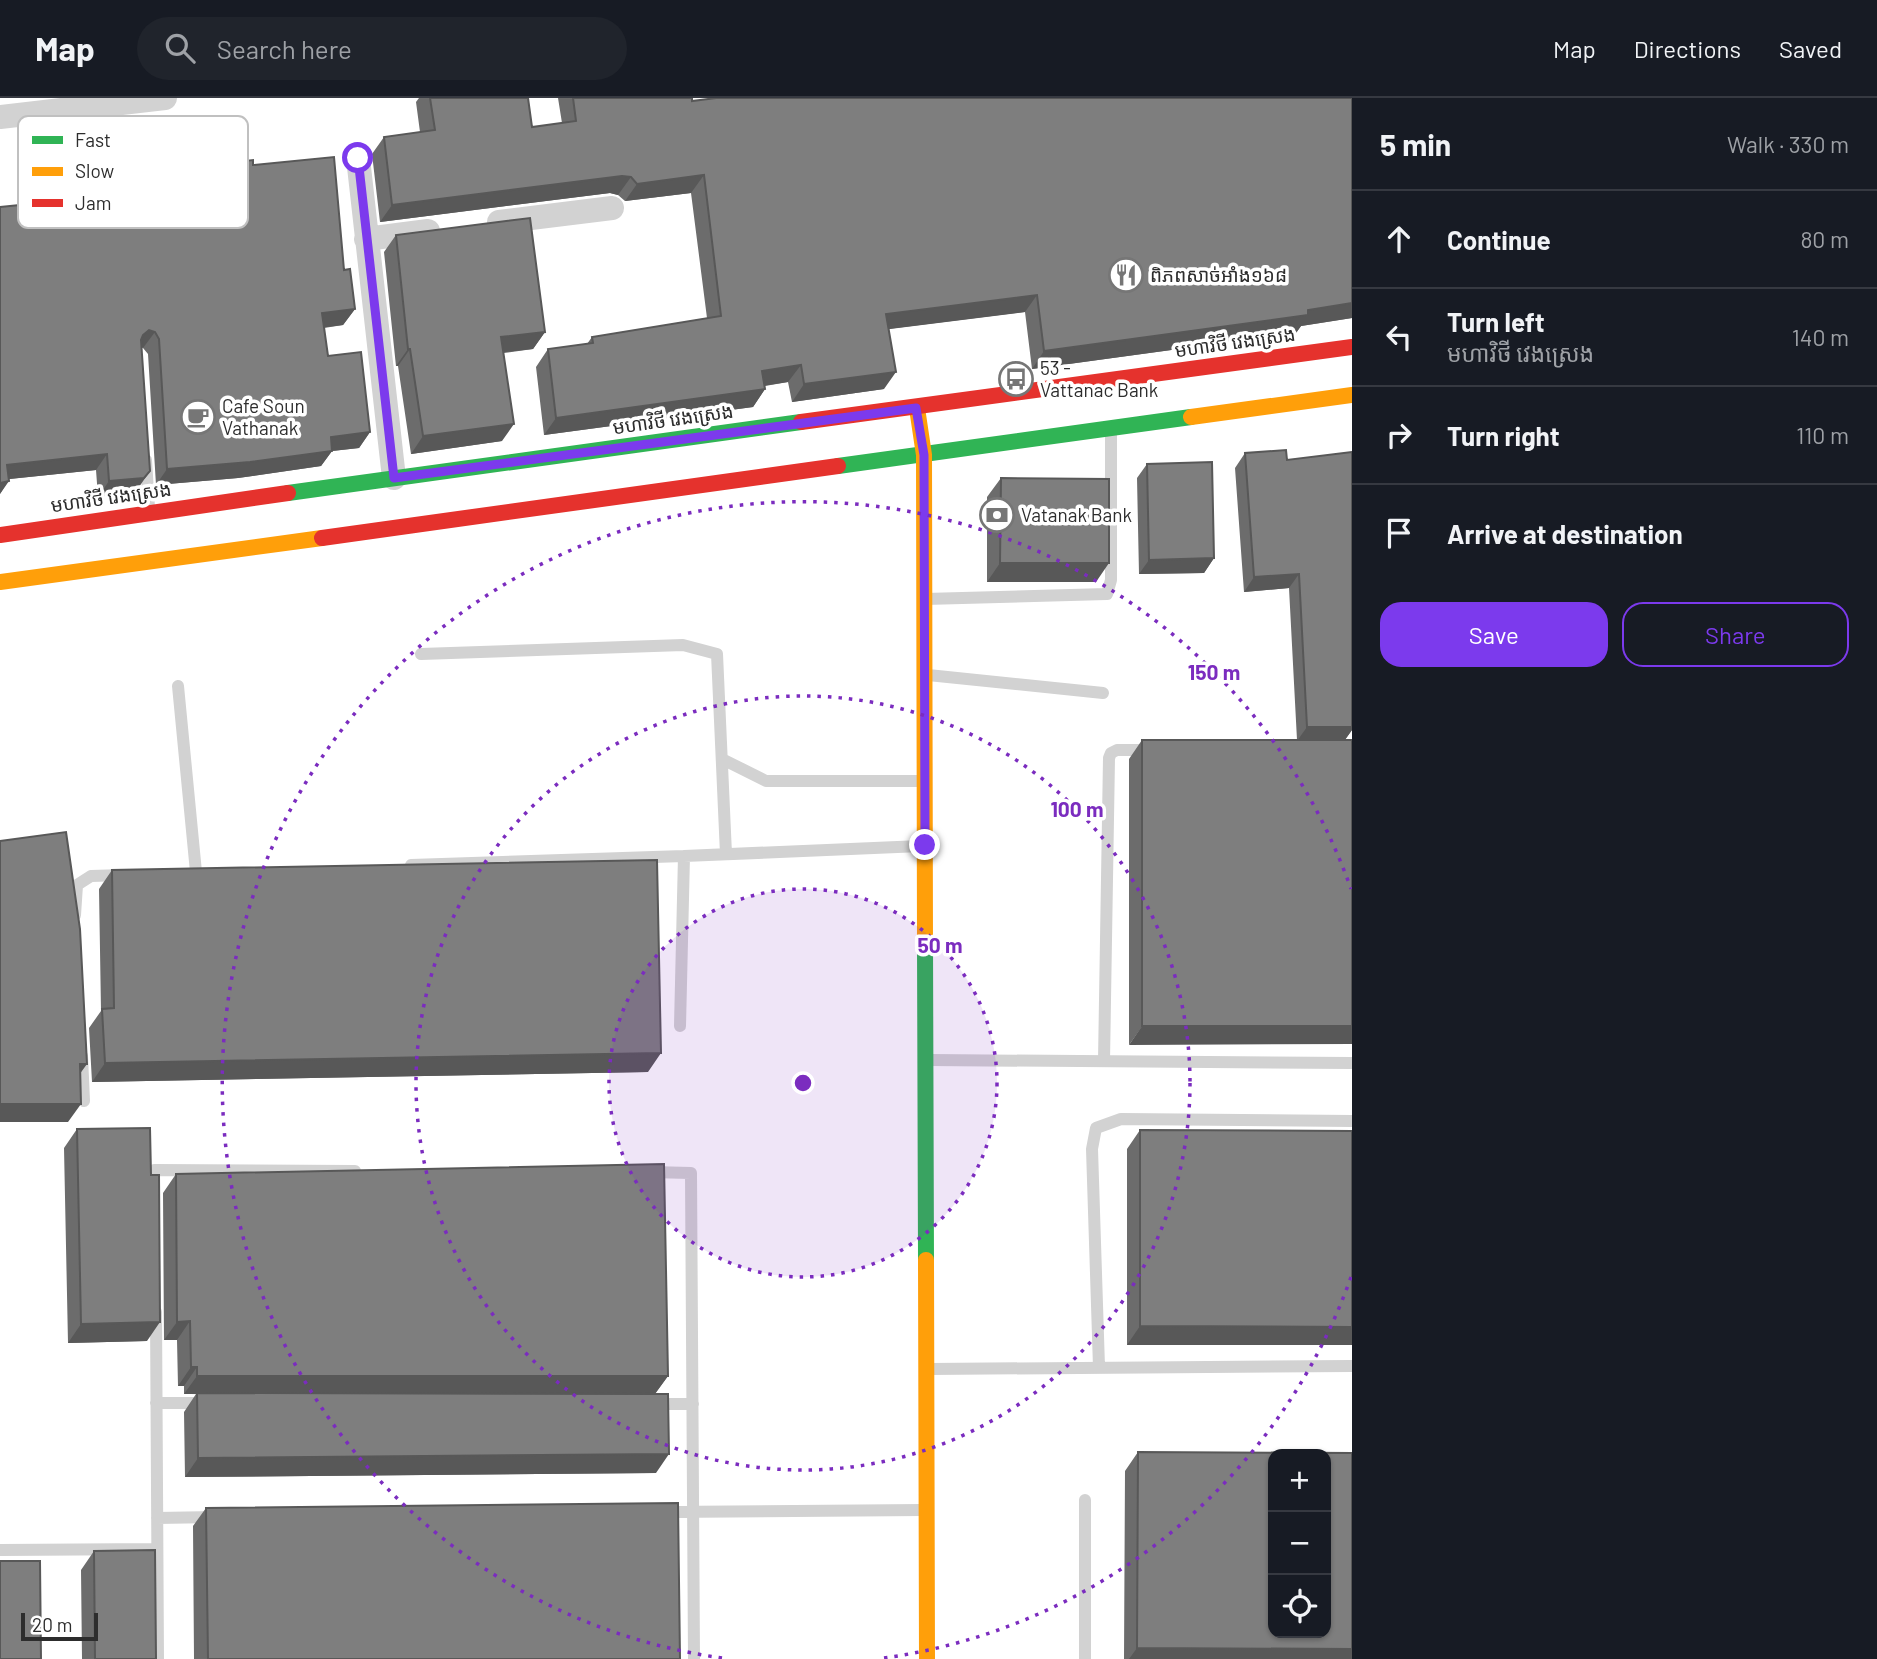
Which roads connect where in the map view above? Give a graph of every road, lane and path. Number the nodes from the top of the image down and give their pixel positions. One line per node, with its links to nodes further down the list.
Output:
1 (165, 98): 2 (street)
2 (0, 117)
3 (358, 158): 7 (street)
4 (612, 208): 5 (street)
5 (475, 225)
6 (448, 229): 7 (street)
7 (366, 239): 14 (street)
8 (1352, 347): 10 (main road, មហាវិថី វេងស្រេង)
9 (1352, 395): 11 (main road)
10 (916, 408): 13 (main road); 14 (main road, មហាវិថី វេងស្រេង)
11 (1111, 429): 13 (main road); 18 (lane)
12 (145, 447): 15 (lane)
13 (924, 455): 17 (main road); 18 (main road)
14 (394, 478): 15 (main road, មហាវិថី វេងស្រេង)
15 (150, 512): 16 (main road, មហាវិថី វេងស្រេង)
16 (0, 535)
17 (0, 582)
18 (925, 599): 20 (main road)
19 (421, 654): 24 (lane)
20 (925, 675): 22 (lane); 25 (main road)
21 (177, 686): 30 (lane)
22 (1103, 692)
23 (1158, 750): 36 (lane)
24 (722, 759): 25 (lane); 27 (lane)
25 (925, 781): 26 (main road)
26 (925, 845): 27 (lane); 35 (main road)
27 (726, 853): 28 (lane)
28 (684, 856): 29 (lane); 33 (lane)
29 (391, 866)
30 (210, 872)
31 (144, 874): 32 (lane)
32 (75, 922)
33 (680, 1026)
34 (81, 1046): 38 (lane)
35 (925, 1060): 36 (lane); 46 (main road)
36 (1104, 1061): 37 (lane)
37 (1352, 1063)
38 (84, 1101)
39 (1352, 1121): 45 (lane)
40 (375, 1171): 42 (lane)
41 (636, 1172): 50 (lane)
42 (155, 1197)
43 (155, 1293): 47 (lane)
44 (1352, 1366): 45 (lane)
45 (1098, 1367): 46 (lane)
46 (926, 1369): 52 (main road)
47 (156, 1402): 48 (lane); 56 (lane)
48 (211, 1403)
49 (638, 1404): 50 (lane)
50 (693, 1404): 53 (lane)
51 (1085, 1500): 62 (lane)
52 (927, 1510): 53 (lane); 61 (main road)
53 (693, 1511): 54 (lane); 60 (lane)
54 (652, 1512)
55 (226, 1517): 56 (lane)
56 (157, 1518): 57 (lane)
57 (157, 1549): 58 (lane); 59 (lane)
58 (0, 1550)
59 (158, 1659)
60 (694, 1659)
61 (927, 1659)
62 (1085, 1659)

